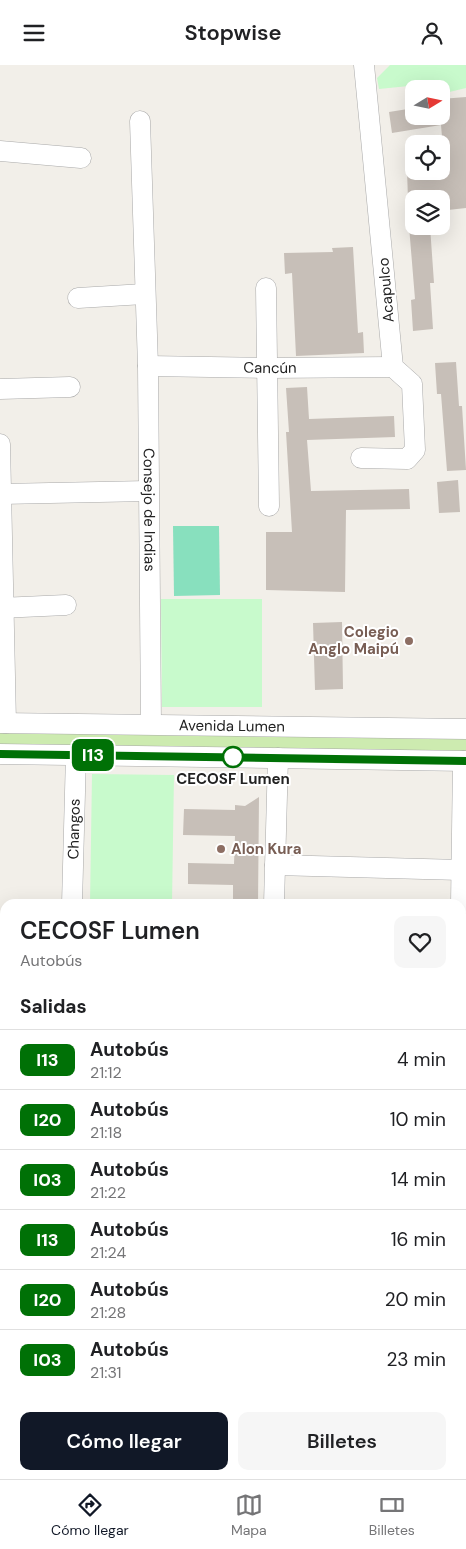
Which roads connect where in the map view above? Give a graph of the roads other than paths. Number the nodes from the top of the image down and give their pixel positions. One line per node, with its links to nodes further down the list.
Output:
1 (364, 65): 9 (street, Acapulco)
2 (140, 121): 6 (street, Consejo de Indias)
3 (0, 151): 4 (street)
4 (82, 158)
5 (266, 288): 10 (street)
6 (144, 294): 7 (street); 8 (street, Consejo de Indias)
7 (78, 297)
8 (148, 366): 10 (street, Cancún); 15 (street, Consejo de Indias)
9 (394, 367): 10 (street, Cancún); 14 (street)
10 (267, 368): 17 (street)
11 (70, 387): 12 (street)
12 (0, 389)
13 (0, 444): 16 (street)
14 (361, 458)
15 (148, 491): 16 (street); 21 (street, Consejo de Indias)
16 (1, 505): 19 (street)
17 (269, 506)
18 (66, 605): 19 (street)
19 (2, 609): 20 (street)
20 (3, 723): 21 (street, Avenida Lumen)
21 (151, 724): 22 (street, Avenida Lumen)
22 (466, 729)
23 (0, 754): 24 (street, Avenida Lumen)
24 (76, 755): 25 (street, Avenida Lumen); 29 (street, Changos)
25 (278, 758): 26 (street, Avenida Lumen); 27 (street)
26 (464, 761): 28 (street)
27 (275, 865): 28 (street); 30 (street)
28 (461, 870): 31 (street)
29 (72, 899)
30 (274, 899)
31 (461, 899)

